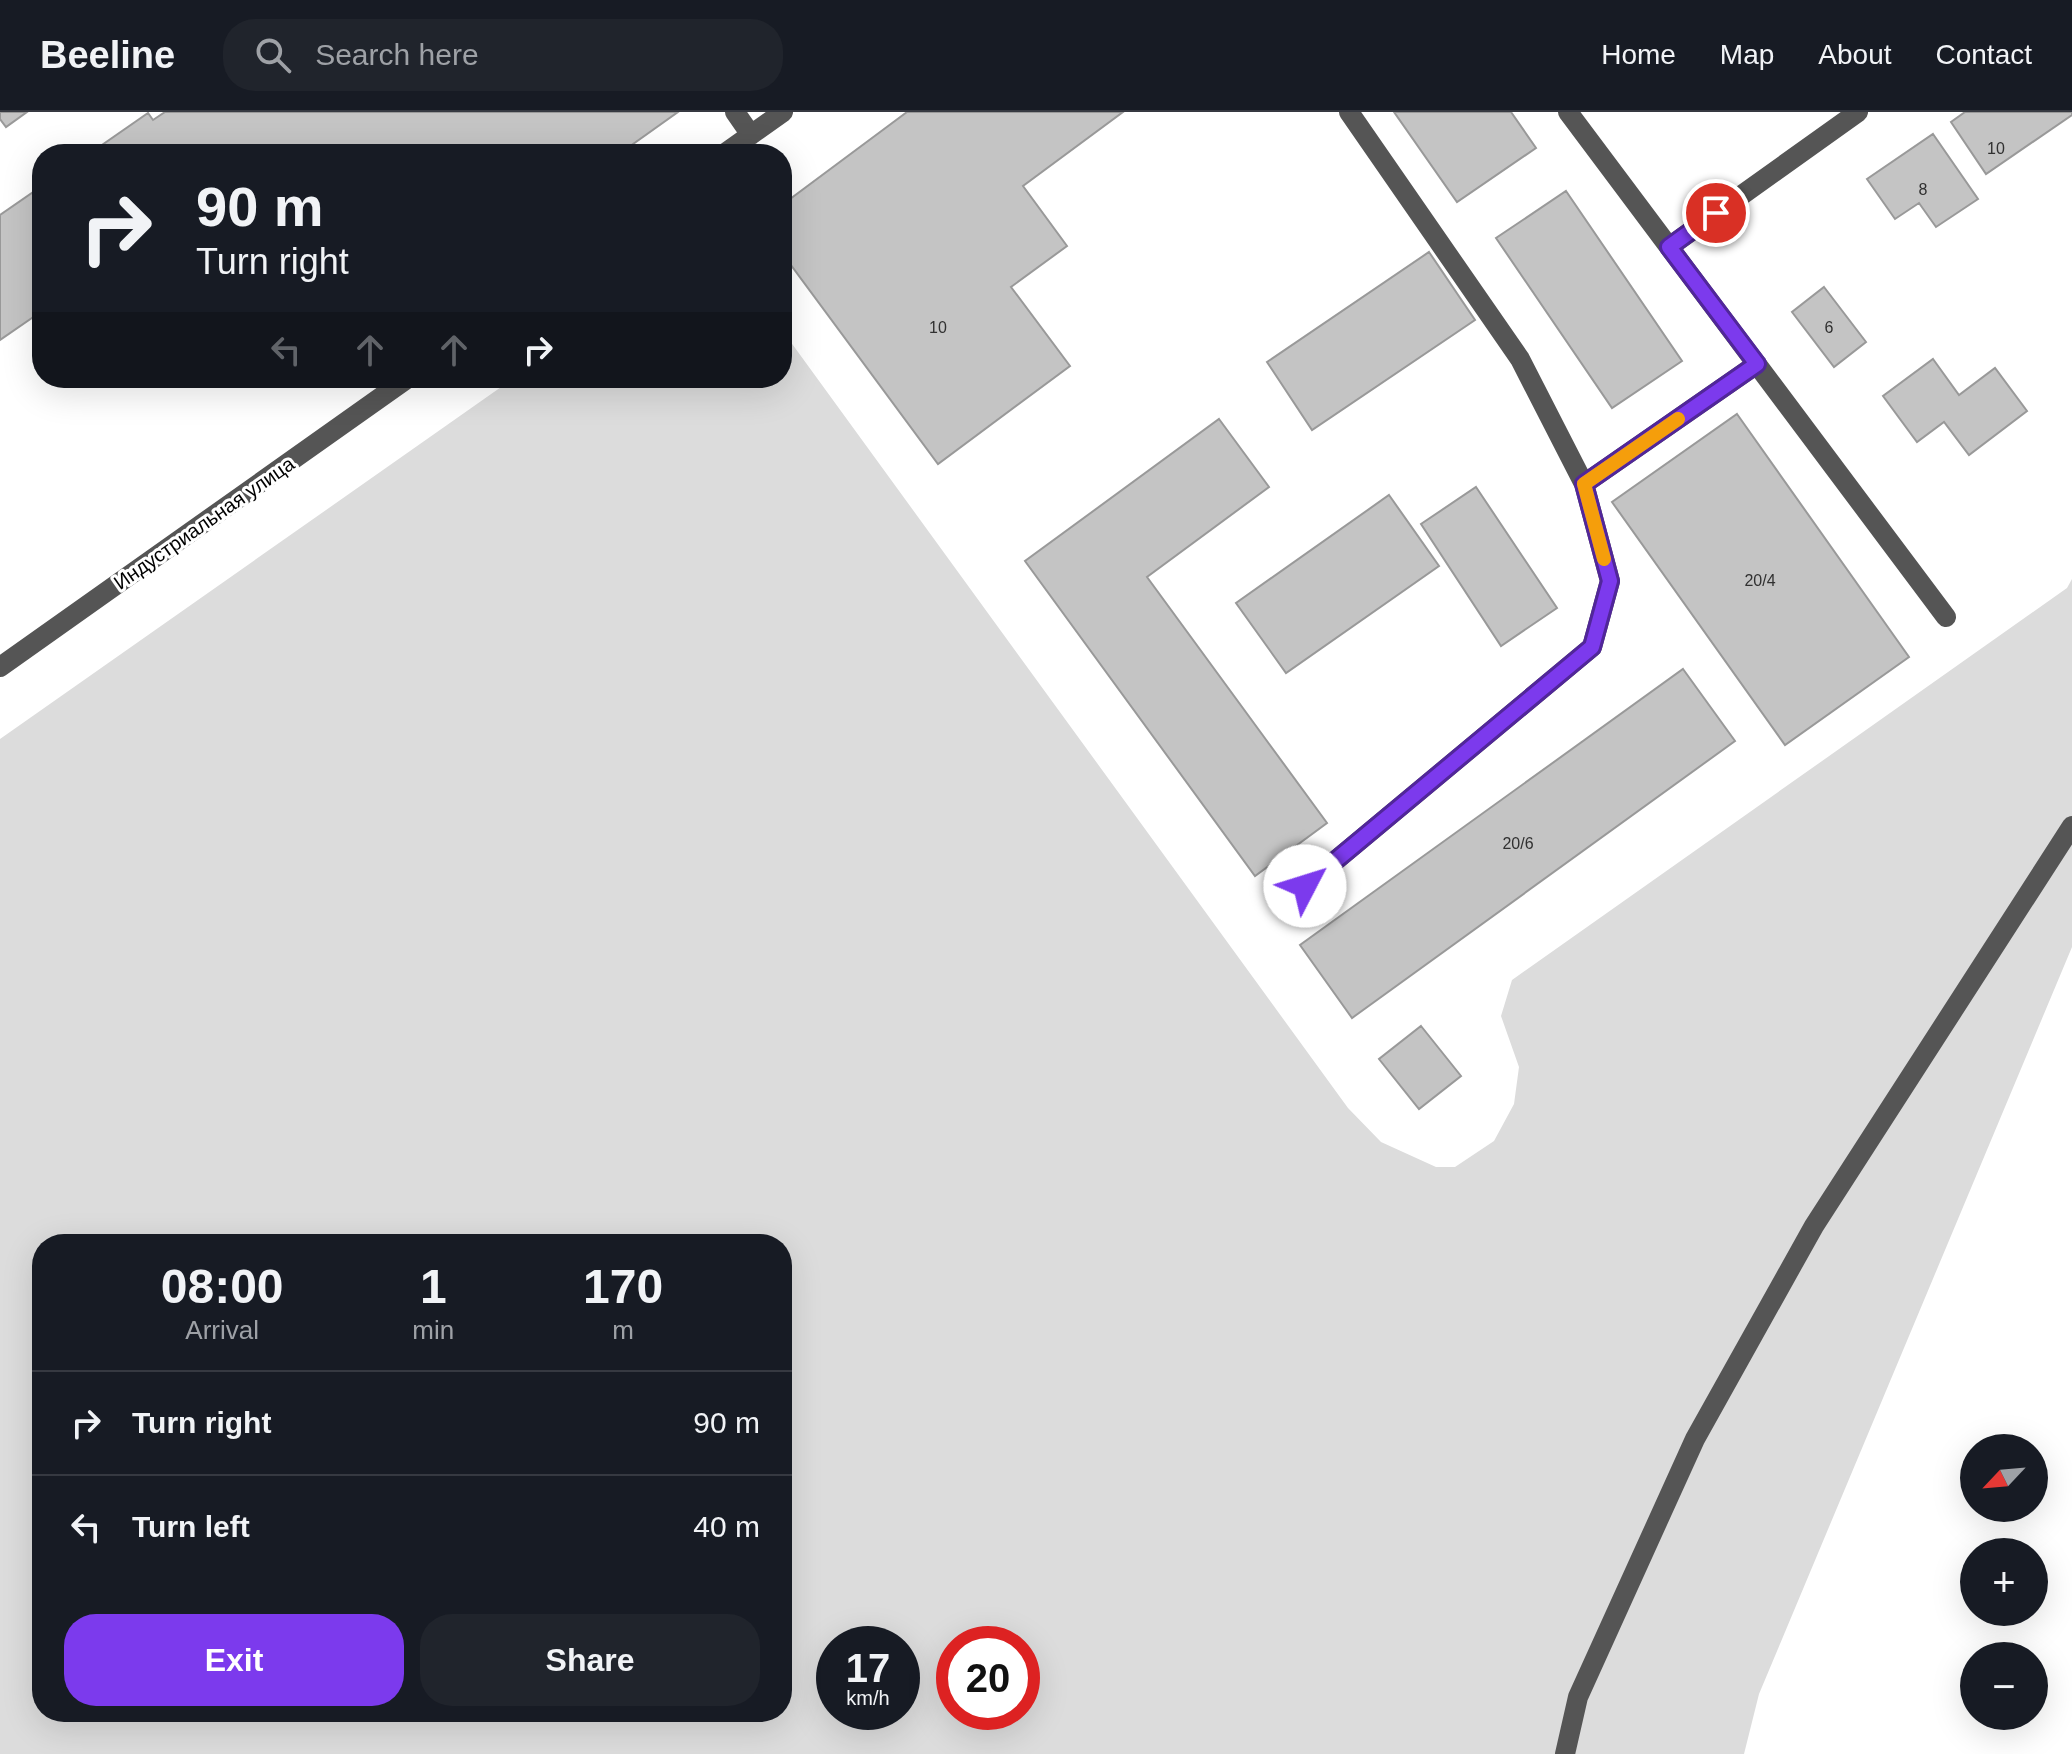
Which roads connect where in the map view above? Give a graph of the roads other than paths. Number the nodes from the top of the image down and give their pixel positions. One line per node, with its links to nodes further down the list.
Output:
1 (735, 112): 6 (street)
2 (783, 112): 6 (street)
3 (1349, 112): 11 (street)
4 (1568, 112): 8 (street)
5 (1858, 112): 8 (street)
6 (751, 135): 7 (street)
7 (738, 144)
8 (1669, 247): 9 (street)
9 (1757, 364): 11 (street); 12 (street)
10 (394, 388): 13 (street, Индустриальная улица)
11 (1584, 484): 15 (street)
12 (1946, 617)
13 (0, 667)
14 (2072, 826): 16 (street)
15 (1305, 886)
16 (1565, 1754)

